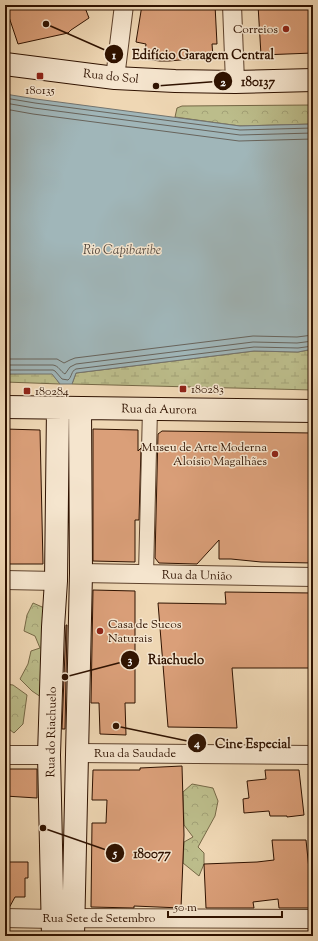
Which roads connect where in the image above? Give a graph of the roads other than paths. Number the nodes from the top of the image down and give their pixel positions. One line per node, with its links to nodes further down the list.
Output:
1 (124, 5): 4 (street)
2 (232, 5): 6 (street)
3 (5, 64): 4 (main road, Rua do Sol)
4 (115, 78): 6 (main road, Rua do Sol)
5 (313, 80): 6 (main road, Rua do Sol)
6 (235, 82)
7 (5, 407): 8 (main road, Rua da Aurora)
8 (58, 408): 9 (main road, Rua da Aurora); 16 (main road, Rua do Riachuelo)
9 (80, 408): 10 (main road, Rua da Aurora); 12 (main road)
10 (150, 409): 11 (main road, Rua da Aurora); 13 (street)
11 (313, 411)
12 (81, 573): 13 (street, Rua da União); 17 (main road)
13 (146, 574): 14 (street, Rua da União)
14 (313, 577)
15 (5, 580): 16 (street)
16 (56, 581): 20 (main road, Rua do Riachuelo)
17 (76, 753): 18 (street, Rua da Saudade); 23 (main road)
18 (313, 754)
19 (5, 755): 20 (street)
20 (50, 755): 23 (main road, Rua do Riachuelo)
21 (5, 918): 23 (street, Rua Sete de Setembro)
22 (313, 918): 23 (street, Rua Sete de Setembro)
23 (63, 927)

